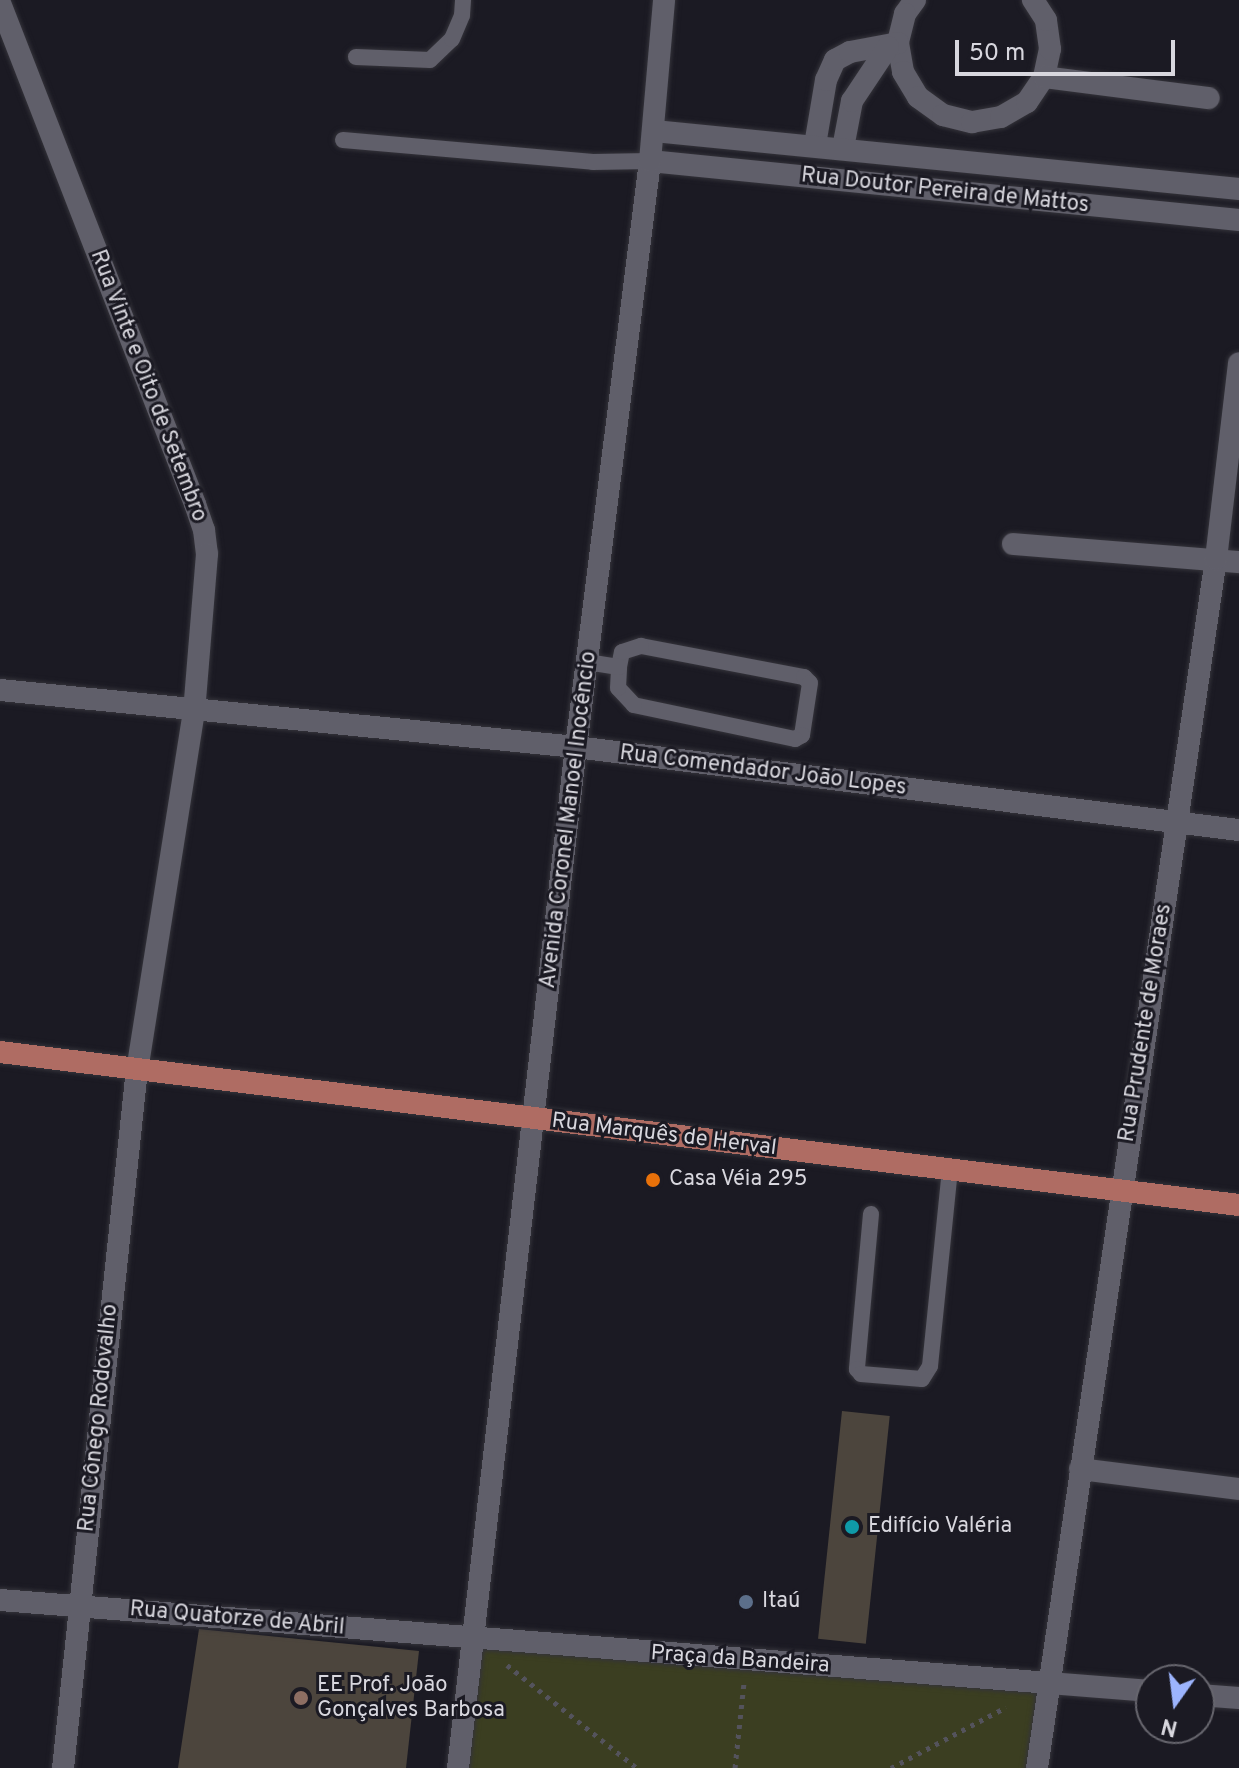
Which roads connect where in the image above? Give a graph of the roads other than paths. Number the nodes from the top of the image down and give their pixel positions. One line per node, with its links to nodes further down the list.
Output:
1 (463, 0): 7 (lane)
2 (664, 0): 10 (street, Avenida Coronel Manoel Inocêncio)
3 (915, 0): 6 (street)
4 (1033, 0): 8 (street)
5 (0, 3): 26 (street, Rua Vinte e Oito de Setembro)
6 (893, 45): 8 (street); 12 (street); 13 (street)
7 (356, 57)
8 (1044, 77): 9 (street)
9 (1209, 98)
10 (654, 131): 12 (street, Rua Doutor Pereira de Mattos); 14 (street, Avenida Coronel Manoel Inocêncio)
11 (343, 140): 14 (lane)
12 (815, 145): 13 (street, Rua Doutor Pereira de Mattos)
13 (843, 148): 15 (street, Rua Doutor Pereira de Mattos)
14 (650, 161): 17 (street, Rua Doutor Pereira de Mattos); 23 (street, Avenida Coronel Manoel Inocêncio)
15 (972, 162): 16 (street, Rua Doutor Pereira de Mattos); 17 (street)
16 (1239, 189)
17 (969, 193): 18 (street, Rua Doutor Pereira de Mattos)
18 (1239, 220)
19 (1239, 363): 21 (street, Rua Prudente de Moraes)
20 (1013, 544): 21 (street)
21 (1216, 559): 22 (street); 28 (street, Rua Prudente de Moraes)
22 (1239, 562)
23 (587, 662): 24 (lane); 27 (street, Avenida Coronel Manoel Inocêncio)
24 (619, 667): 24 (lane)
25 (0, 690): 26 (street, Rua Comendador João Lopes)
26 (194, 711): 27 (street, Rua Comendador João Lopes); 31 (street, Rua Vinte e Oito de Setembro)
27 (576, 747): 28 (street, Rua Comendador João Lopes); 32 (street, Avenida Coronel Manoel Inocêncio)
28 (1177, 822): 29 (street, Rua Comendador João Lopes); 34 (street, Rua Prudente de Moraes)
29 (1239, 830)
30 (0, 1052): 31 (main road, Rua Marquês de Herval)
31 (137, 1069): 32 (main road, Rua Marquês de Herval); 40 (street, Rua Cônego Rodovalho)
32 (536, 1119): 33 (main road, Rua Marquês de Herval); 41 (street, Avenida Coronel Manoel Inocêncio)
33 (950, 1170): 34 (main road, Rua Marquês de Herval); 36 (lane)
34 (1120, 1191): 35 (main road, Rua Marquês de Herval); 37 (street, Rua Prudente de Moraes)
35 (1239, 1205)
36 (871, 1214)
37 (1080, 1469): 38 (street); 42 (street, Rua Prudente de Moraes)
38 (1239, 1489)
39 (0, 1600): 40 (street, Rua Quatorze de Abril)
40 (78, 1606): 41 (street, Rua Quatorze de Abril); 46 (street, Rua Cônego Rodovalho)
41 (475, 1640): 42 (street, Praça da Bandeira); 47 (street)
42 (1049, 1683): 43 (street, Praça da Bandeira); 48 (street)
43 (1135, 1690)
44 (1215, 1696): 45 (street)
45 (1239, 1698)
46 (63, 1768)
47 (458, 1768)
48 (1037, 1768)

